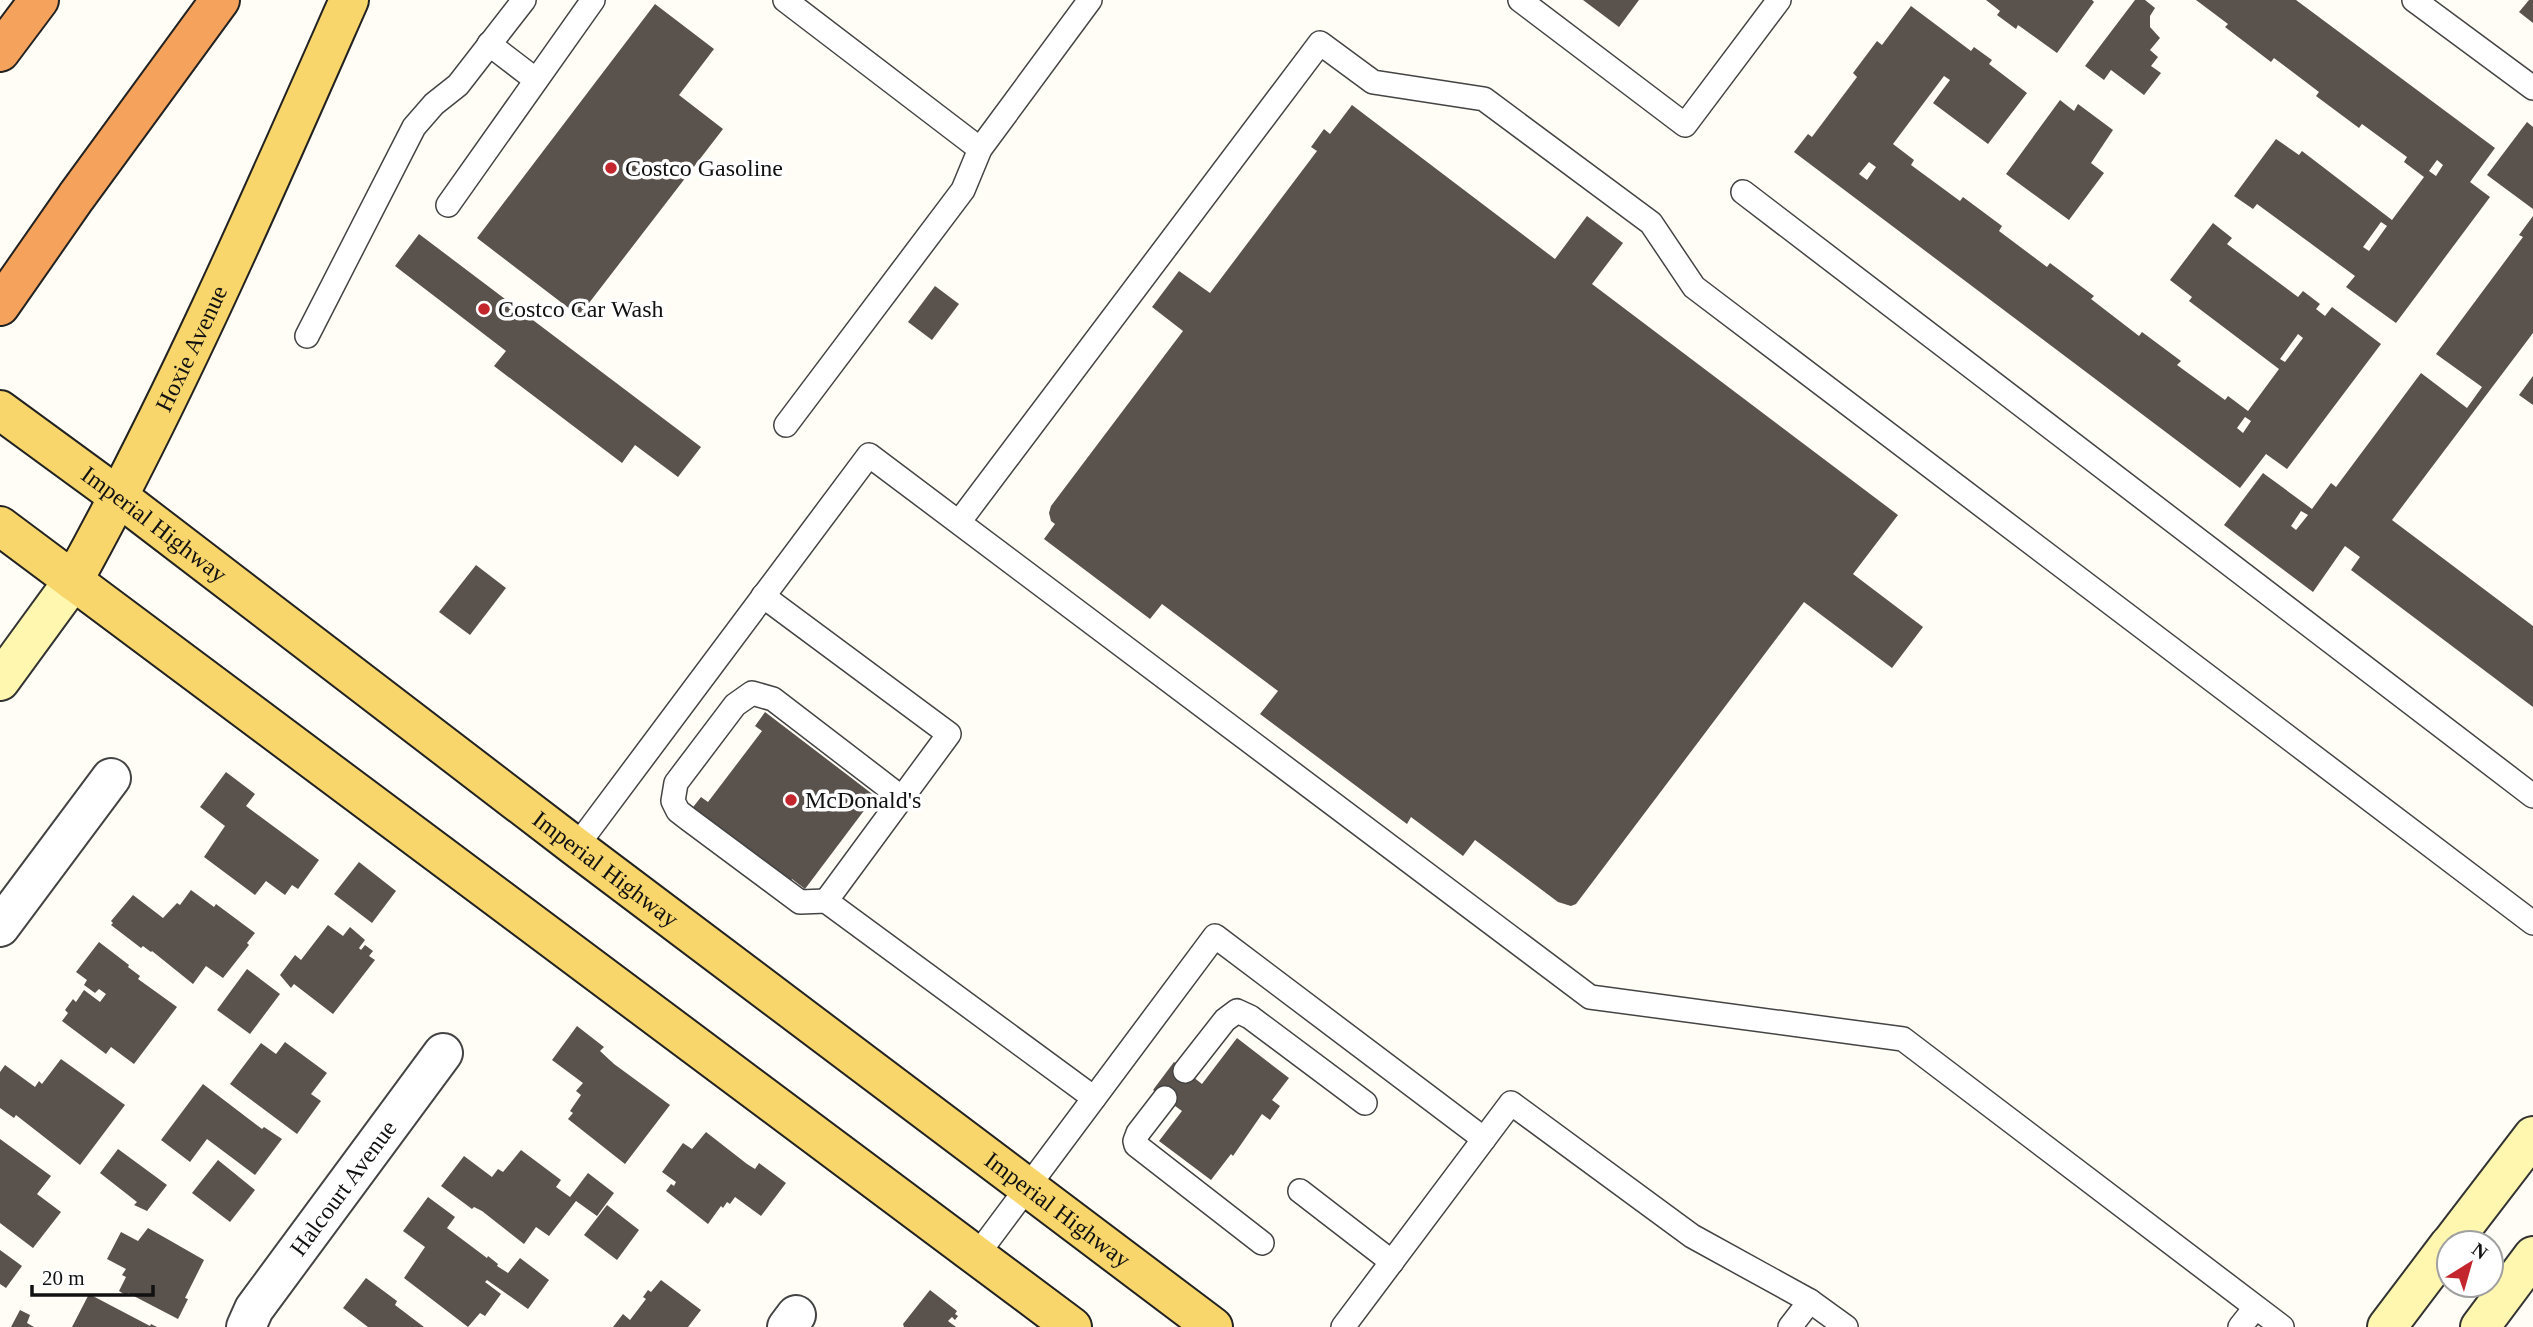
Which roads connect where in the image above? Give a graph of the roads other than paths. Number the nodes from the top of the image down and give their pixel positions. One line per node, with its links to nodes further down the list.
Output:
1 (38, 0): 12 (highway)
2 (220, 0): 18 (highway)
3 (349, 0): 22 (main road, Hoxie Avenue)
4 (524, 0): 11 (lane)
5 (593, 0): 13 (lane)
6 (785, 0): 15 (lane)
7 (1090, 0): 15 (lane)
8 (1520, 0): 9 (lane)
9 (1779, 0)
10 (2414, 0): 14 (lane)
11 (489, 44): 13 (lane); 19 (lane)
12 (0, 52)
13 (537, 80): 17 (lane)
14 (2533, 88)
15 (980, 149): 21 (lane)
16 (1743, 192): 29 (lane)
17 (449, 205)
18 (0, 306)
19 (307, 336)
20 (0, 410): 22 (main road, Imperial Highway)
21 (786, 425)
22 (119, 497): 25 (main road, Hoxie Avenue); 31 (main road, Imperial Highway)
23 (959, 522): 26 (lane); 33 (lane); 51 (lane)
24 (0, 526): 25 (main road)
25 (73, 581): 27 (main road, Hoxie Avenue); 46 (main road)
26 (764, 596): 30 (lane); 31 (lane)
27 (0, 681)
28 (111, 778): 34 (street)
29 (2533, 796)
30 (902, 798): 32 (lane); 32 (lane)
31 (576, 847): 42 (main road, Imperial Highway)
32 (827, 901): 37 (lane)
33 (2533, 923)
34 (0, 927)
35 (443, 1053): 52 (street, Halcourt Avenue)
36 (1185, 1071): 39 (lane)
37 (1094, 1098): 41 (lane); 42 (lane)
38 (1164, 1098): 45 (lane)
39 (1365, 1103)
40 (2533, 1136): 44 (main road)
41 (1484, 1139): 48 (lane); 50 (lane)
42 (1027, 1188): 46 (lane); 54 (main road, Imperial Highway)
43 (1300, 1191): 48 (lane)
44 (2462, 1229)
45 (1262, 1243)
46 (977, 1255): 53 (main road)
47 (2533, 1256): 61 (main road)
48 (1392, 1262): 55 (lane)
49 (2435, 1264): 60 (main road)
50 (1810, 1301): 56 (lane); 57 (lane)
51 (2255, 1308): 58 (lane); 59 (lane)
52 (246, 1327)
53 (1072, 1327)
54 (1213, 1327)
55 (1343, 1327)
56 (1790, 1327)
57 (1846, 1327)
58 (2240, 1327)
59 (2282, 1327)
60 (2387, 1327)
61 (2480, 1327)

